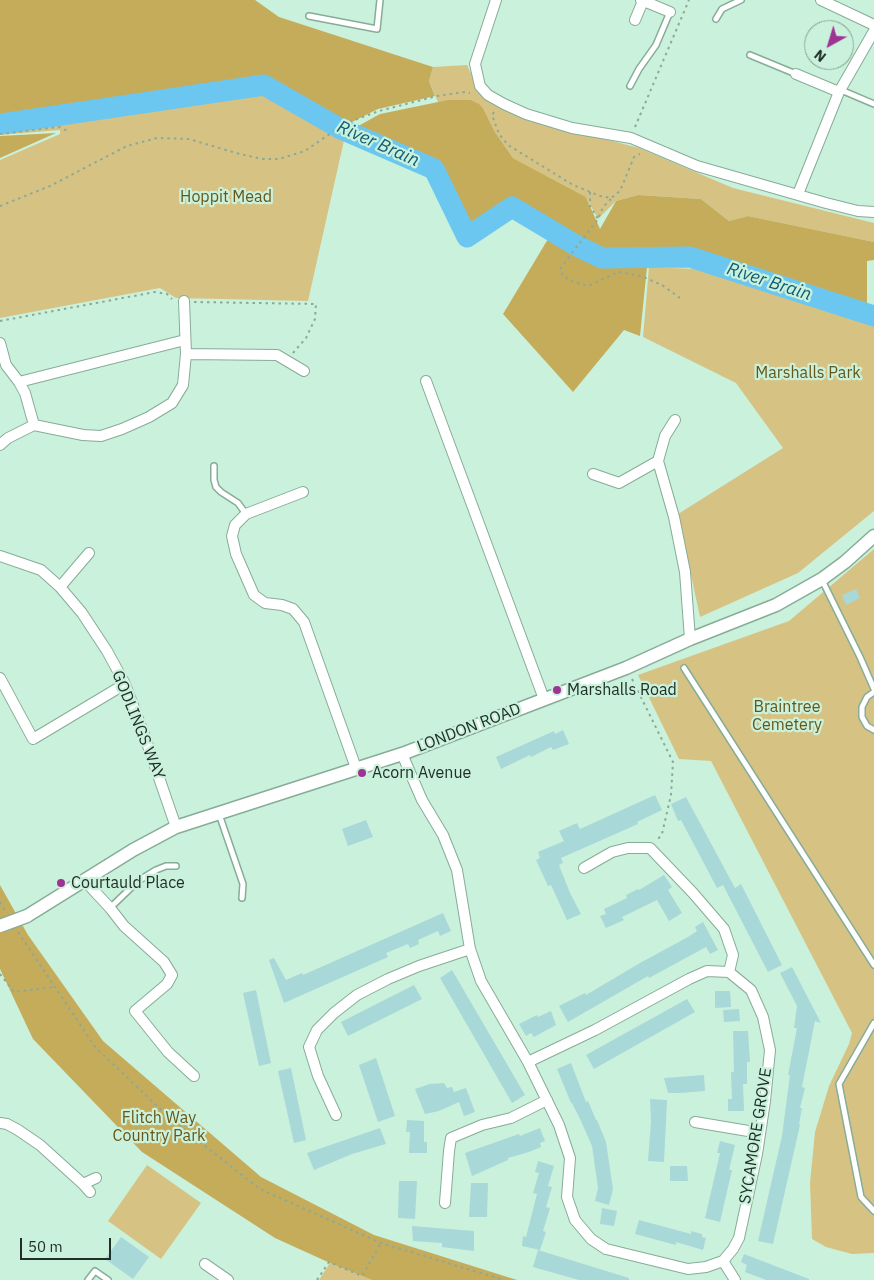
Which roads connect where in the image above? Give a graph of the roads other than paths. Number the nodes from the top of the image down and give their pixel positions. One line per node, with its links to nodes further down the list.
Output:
1 (380, 0): 7 (lane)
2 (496, 0): 17 (street)
3 (642, 0): 6 (street); 9 (street)
4 (741, 0): 8 (lane)
5 (821, 0): 10 (street)
6 (670, 12): 14 (lane)
7 (309, 16)
8 (716, 18)
9 (636, 20)
10 (874, 25)
11 (874, 31): 15 (street)
12 (750, 55): 13 (lane)
13 (796, 74): 15 (street)
14 (630, 86)
15 (840, 91): 16 (lane); 17 (street)
16 (874, 104)
17 (798, 194): 18 (street)
18 (874, 212)
19 (184, 301): 20 (street)
20 (185, 340): 22 (street); 26 (street)
21 (0, 343): 23 (street)
22 (186, 354): 24 (street); 28 (street)
23 (3, 367): 26 (street)
24 (304, 371)
25 (426, 381): 45 (street)
26 (20, 382): 28 (street)
27 (675, 420): 30 (street)
28 (34, 425): 29 (street)
29 (0, 445)
30 (658, 461): 32 (street); 40 (street)
31 (214, 466): 34 (lane)
32 (593, 474)
33 (303, 492): 34 (street)
34 (246, 514): 48 (street)
35 (874, 536): 38 (street, LONDON ROAD)
36 (89, 553): 39 (street)
37 (0, 556): 39 (street, GODLINGS WAY)
38 (822, 579): 40 (street, LONDON ROAD); 44 (lane)
39 (60, 587): 43 (street, GODLINGS WAY)
40 (690, 639): 45 (street, LONDON ROAD)
41 (684, 668): 58 (lane)
42 (0, 678): 43 (street)
43 (125, 684): 50 (street, GODLINGS WAY)
44 (874, 691): 46 (lane)
45 (544, 699): 47 (street, LONDON ROAD)
46 (874, 730)
47 (402, 754): 48 (street, LONDON ROAD); 57 (street)
48 (356, 768): 49 (street, LONDON ROAD)
49 (219, 813): 50 (street, LONDON ROAD); 54 (lane)
50 (176, 827): 53 (street, LONDON ROAD)
51 (176, 866): 55 (lane)
52 (584, 868): 59 (street)
53 (85, 881): 55 (street); 56 (street, LONDON ROAD, bridge)
54 (242, 898)
55 (110, 908): 62 (street)
56 (6, 924)
57 (470, 950): 61 (street); 64 (street)
58 (874, 964)
59 (729, 972): 61 (street); 67 (street, SYCAMORE GROVE)
60 (874, 1023): 70 (lane)
61 (528, 1062): 63 (street)
62 (194, 1076)
63 (547, 1100): 69 (street); 71 (street)
64 (336, 1116)
65 (694, 1122): 67 (street)
66 (0, 1123): 68 (street)
67 (760, 1133): 71 (street, SYCAMORE GROVE)
68 (96, 1178)
69 (445, 1203)
70 (874, 1211)
71 (723, 1261): 76 (street)
72 (205, 1264): 73 (street)
73 (222, 1278)
74 (88, 1280): 75 (lane)
75 (108, 1280)
76 (735, 1280)

